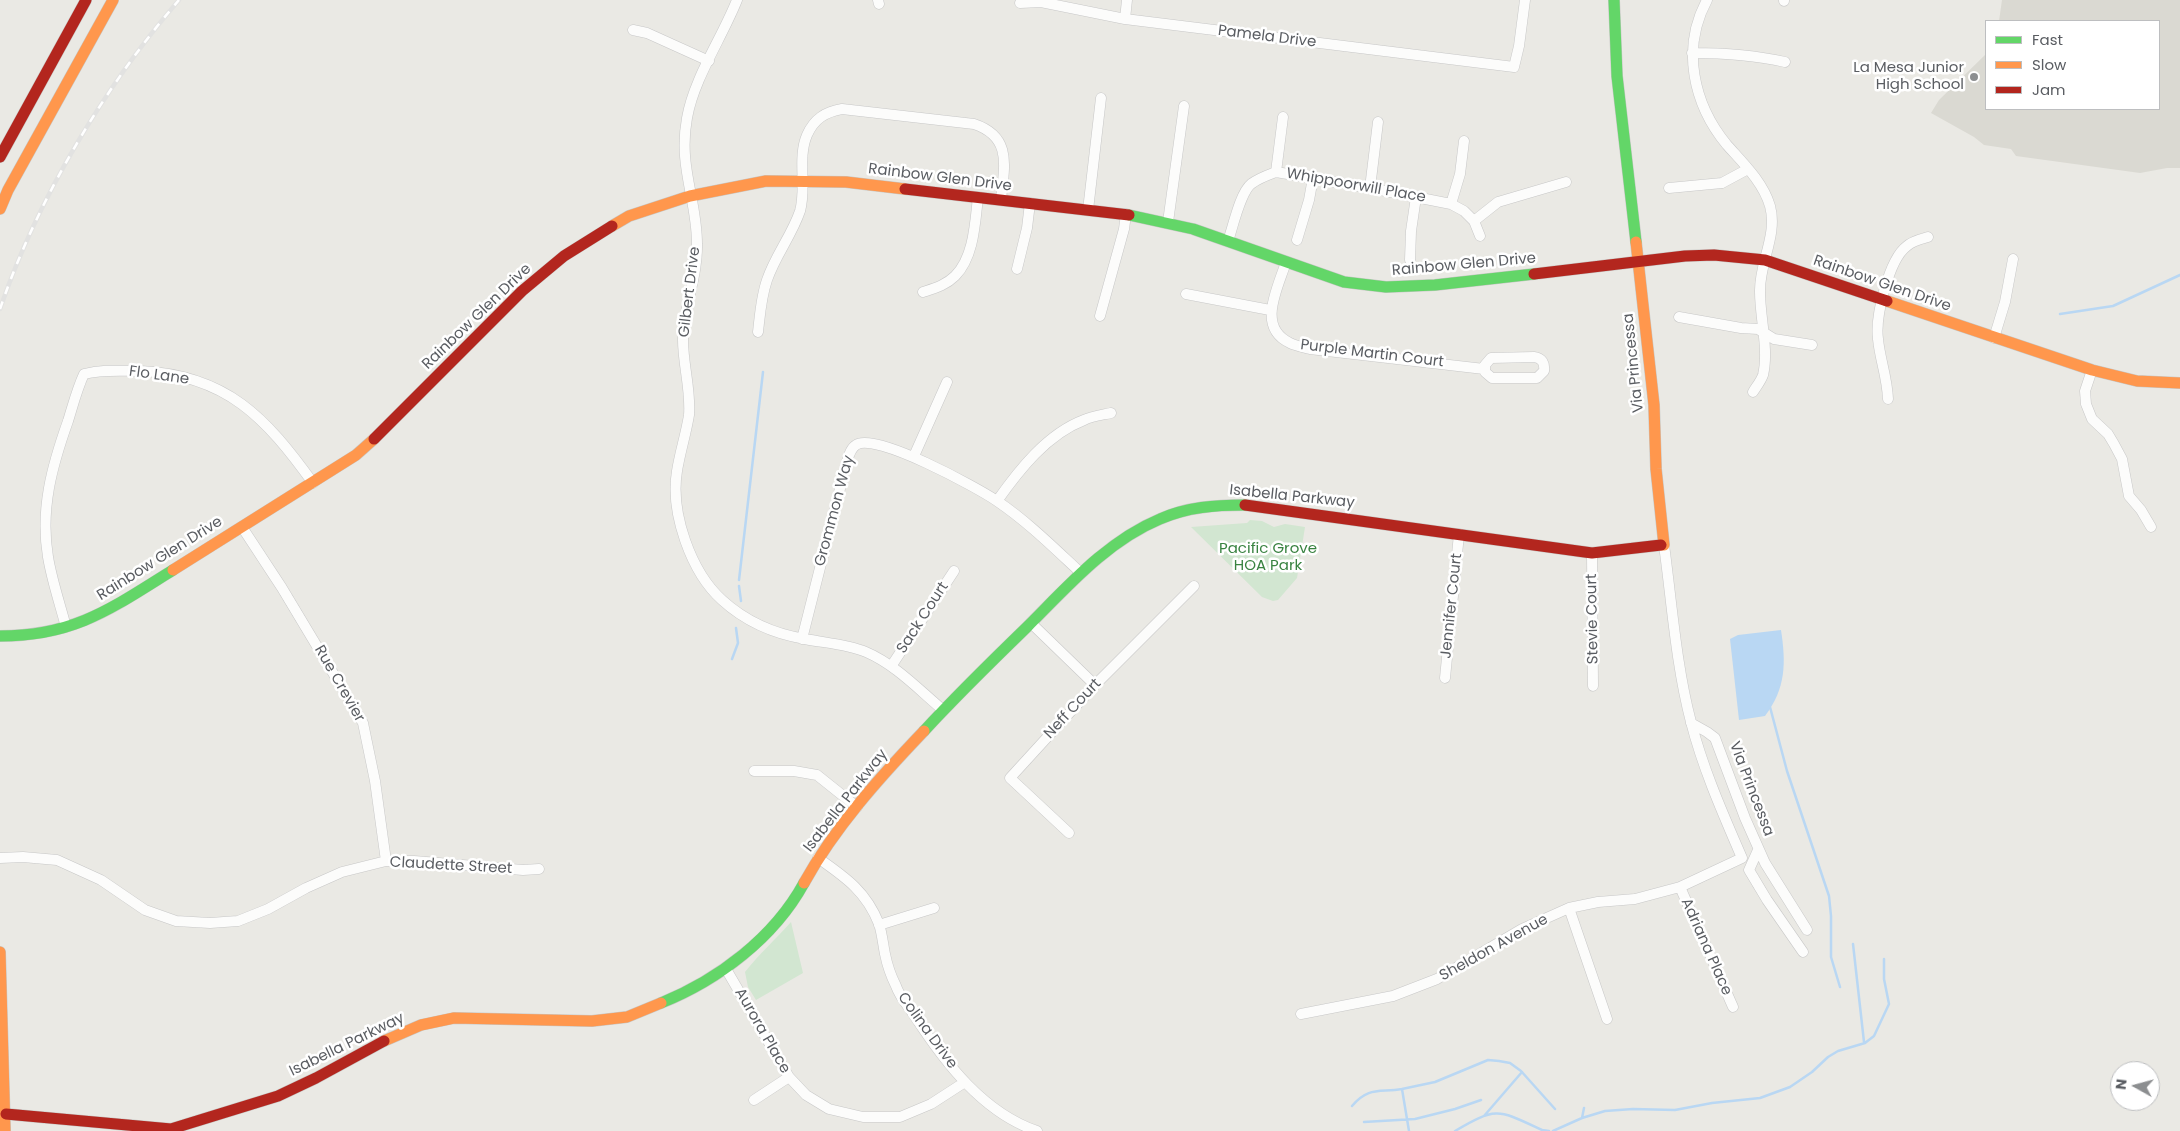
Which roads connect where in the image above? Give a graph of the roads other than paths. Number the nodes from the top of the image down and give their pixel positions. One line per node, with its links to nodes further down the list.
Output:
1 (86, 0): 19 (street)
2 (113, 0): 33 (street)
3 (737, 0): 12 (street, Gilbert Drive)
4 (1127, 0): 9 (street)
5 (1524, 0): 9 (street, Pamela Drive)
6 (1614, 0): 45 (street, Via Princessa)
7 (1706, 0): 11 (street)
8 (1020, 3): 9 (street, Pamela Drive)
9 (1125, 18)
10 (633, 30): 12 (street)
11 (1692, 53): 13 (street); 20 (street)
12 (709, 61): 27 (street, Gilbert Drive)
13 (1785, 62)
14 (1102, 98): 34 (street)
15 (1184, 106): 37 (street)
16 (1283, 117): 21 (street)
17 (1378, 122): 25 (street)
18 (1464, 141): 32 (street)
19 (0, 157)
20 (1748, 169): 26 (street); 44 (street)
21 (1276, 172): 22 (street, Whippoorwill Place); 41 (street, Whippoorwill Place)
22 (1312, 178): 25 (street, Whippoorwill Place); 40 (street)
23 (803, 180): 27 (street, Rainbow Glen Drive); 28 (street, Rainbow Glen Drive); 30 (street); 54 (street)
24 (1566, 182): 36 (street)
25 (1370, 188): 29 (street, Whippoorwill Place)
26 (1669, 188)
27 (690, 196): 66 (street, Rainbow Glen Drive); 79 (street, Gilbert Drive)
28 (978, 197): 30 (street, Rainbow Glen Drive); 48 (street)
29 (1416, 197): 32 (street, Whippoorwill Place); 43 (street)
30 (1001, 200): 31 (street, Rainbow Glen Drive)
31 (1030, 203): 34 (street, Rainbow Glen Drive); 47 (street)
32 (1451, 204): 36 (street, Whippoorwill Place)
33 (0, 209)
34 (1088, 210): 35 (street, Rainbow Glen Drive)
35 (1126, 214): 37 (street, Rainbow Glen Drive); 52 (street)
36 (1474, 221): 38 (street)
37 (1168, 222): 41 (street, Rainbow Glen Drive)
38 (1480, 236)
39 (1928, 237): 50 (street)
40 (1298, 240)
41 (1228, 242): 46 (street, Rainbow Glen Drive)
42 (2013, 259): 56 (street)
43 (1410, 260)
44 (1765, 260): 45 (street, Rainbow Glen Drive); 50 (street, Rainbow Glen Drive); 55 (street)
45 (1639, 261): 46 (street, Rainbow Glen Drive); 71 (street, Via Princessa)
46 (1286, 262): 51 (street)
47 (1017, 269)
48 (924, 292)
49 (1186, 294): 51 (street)
50 (1882, 300): 56 (street, Rainbow Glen Drive); 63 (street)
51 (1270, 310): 58 (street, Purple Martin Court)
52 (1100, 316)
53 (1679, 317): 55 (street)
54 (758, 332)
55 (1765, 333): 57 (street); 62 (street)
56 (1994, 338): 59 (street, Rainbow Glen Drive)
57 (1812, 345)
58 (1484, 369): 58 (street, Purple Martin Court)
59 (2092, 370): 61 (street, Rainbow Glen Drive); 68 (street)
60 (947, 382): 65 (street)
61 (2180, 383)
62 (1753, 392)
63 (1888, 399)
64 (1111, 413): 67 (street)
65 (914, 456): 67 (street, Grommon Way); 79 (street, Grommon Way)
66 (313, 483): 69 (street, Rainbow Glen Drive); 77 (street, Flo Lane)
67 (997, 501): 74 (street, Grommon Way)
68 (2151, 526)
69 (242, 527): 77 (street, Rainbow Glen Drive); 93 (street, Rue Crevier)
70 (1459, 534): 72 (street, Isabella Parkway); 74 (street, Isabella Parkway); 81 (street, Jennifer Court)
71 (1664, 545): 72 (street, Isabella Parkway); 85 (street, Via Princessa)
72 (1592, 553): 83 (street, Stevie Court)
73 (954, 571): 80 (street, Sack Court)
74 (1081, 573): 76 (street, Isabella Parkway)
75 (1194, 586): 82 (street, Neff Court)
76 (1031, 623): 82 (street); 84 (street, Isabella Parkway)
77 (66, 627): 78 (street, Rainbow Glen Drive)
78 (0, 636)
79 (802, 639): 80 (street, Gilbert Drive)
80 (892, 665): 84 (street, Gilbert Drive)
81 (1445, 678)
82 (1095, 685): 88 (street, Neff Court)
83 (1593, 686)
84 (943, 710): 87 (street, Isabella Parkway)
85 (1691, 723): 89 (street, Via Princessa); 92 (street, Via Princessa)
86 (754, 772): 87 (street)
87 (857, 807): 91 (street, Isabella Parkway)
88 (1069, 833)
89 (1758, 850): 99 (street, Via Princessa); 101 (street, Via Princessa)
90 (0, 858): 93 (street, Claudette Street)
91 (818, 858): 98 (street, Colina Drive); 102 (street, Isabella Parkway)
92 (1742, 858): 95 (street, Sheldon Avenue)
93 (386, 861): 94 (street, Claudette Street)
94 (539, 869)
95 (1680, 887): 97 (street, Sheldon Avenue); 103 (street, Adriana Place)
96 (934, 908): 98 (street)
97 (1569, 908): 104 (street, Sheldon Avenue); 105 (street)
98 (880, 925): 107 (street, Colina Drive)
99 (1807, 930)
100 (0, 952): 109 (street)
101 (1803, 952)
102 (726, 969): 106 (street, Aurora Place); 109 (street, Isabella Parkway)
103 (1733, 1007)
104 (1301, 1014)
105 (1607, 1019)
106 (789, 1077): 107 (street, Aurora Place); 108 (street)
107 (965, 1082): 111 (street, Colina Drive)
108 (754, 1100)
109 (6, 1114): 110 (street)
110 (5, 1131)
111 (1037, 1131)

